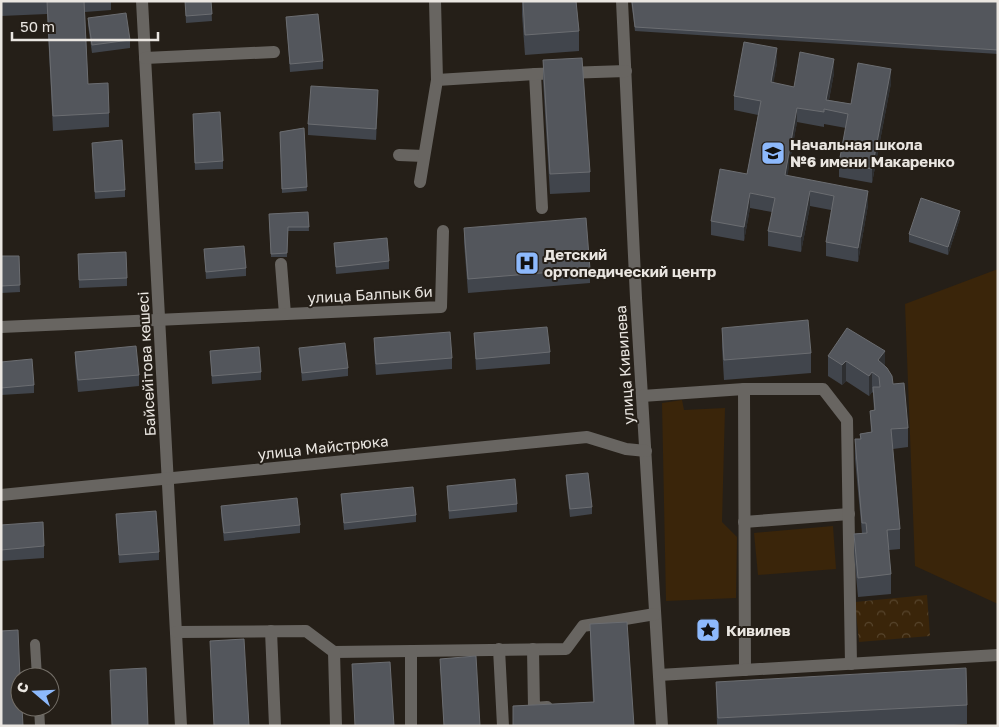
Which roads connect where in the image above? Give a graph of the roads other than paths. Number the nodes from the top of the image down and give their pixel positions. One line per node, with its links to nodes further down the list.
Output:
1 (142, 1): 5 (street, Байсейітова көшесі)
2 (434, 1): 8 (street)
3 (622, 1): 6 (street, улица Кивилева)
4 (274, 52): 5 (street)
5 (145, 58): 16 (street, Байсейітова көшесі)
6 (626, 71): 7 (street); 19 (street, улица Кивилева)
7 (535, 74): 8 (street); 12 (street)
8 (437, 80): 10 (street)
9 (399, 155): 10 (street)
10 (424, 156): 11 (street)
11 (420, 182)
12 (542, 208)
13 (443, 231): 15 (street, улица Балпык би)
14 (281, 264): 15 (street)
15 (285, 314): 16 (street, улица Балпык би)
16 (160, 319): 17 (street, улица Балпык би); 21 (street, Байсейітова көшесі)
17 (1, 327)
18 (744, 389): 19 (street); 23 (street); 24 (street)
19 (642, 396): 20 (street, улица Кивилева)
20 (646, 451): 21 (street, улица Майстрюка); 25 (street, улица Кивилева)
21 (168, 478): 22 (street, улица Майстрюка); 27 (street, Байсейітова көшесі)
22 (1, 494)
23 (849, 514): 24 (street); 34 (street)
24 (744, 522): 36 (street)
25 (655, 614): 30 (street); 37 (street, улица Кивилева)
26 (271, 631): 27 (street); 32 (street); 40 (street)
27 (176, 632): 39 (street, Байсейітова көшесі)
28 (35, 644): 35 (lane)
29 (499, 649): 30 (street); 31 (street); 43 (street)
30 (534, 649): 38 (street)
31 (411, 650): 32 (street); 42 (street)
32 (334, 652): 41 (street)
33 (998, 655): 34 (street)
34 (851, 664): 36 (street)
35 (36, 667)
36 (745, 670): 37 (street)
37 (659, 675): 44 (street, улица Кивилева)
38 (563, 705)
39 (182, 726)
40 (276, 726)
41 (336, 726)
42 (411, 726)
43 (503, 726)
44 (662, 726)

